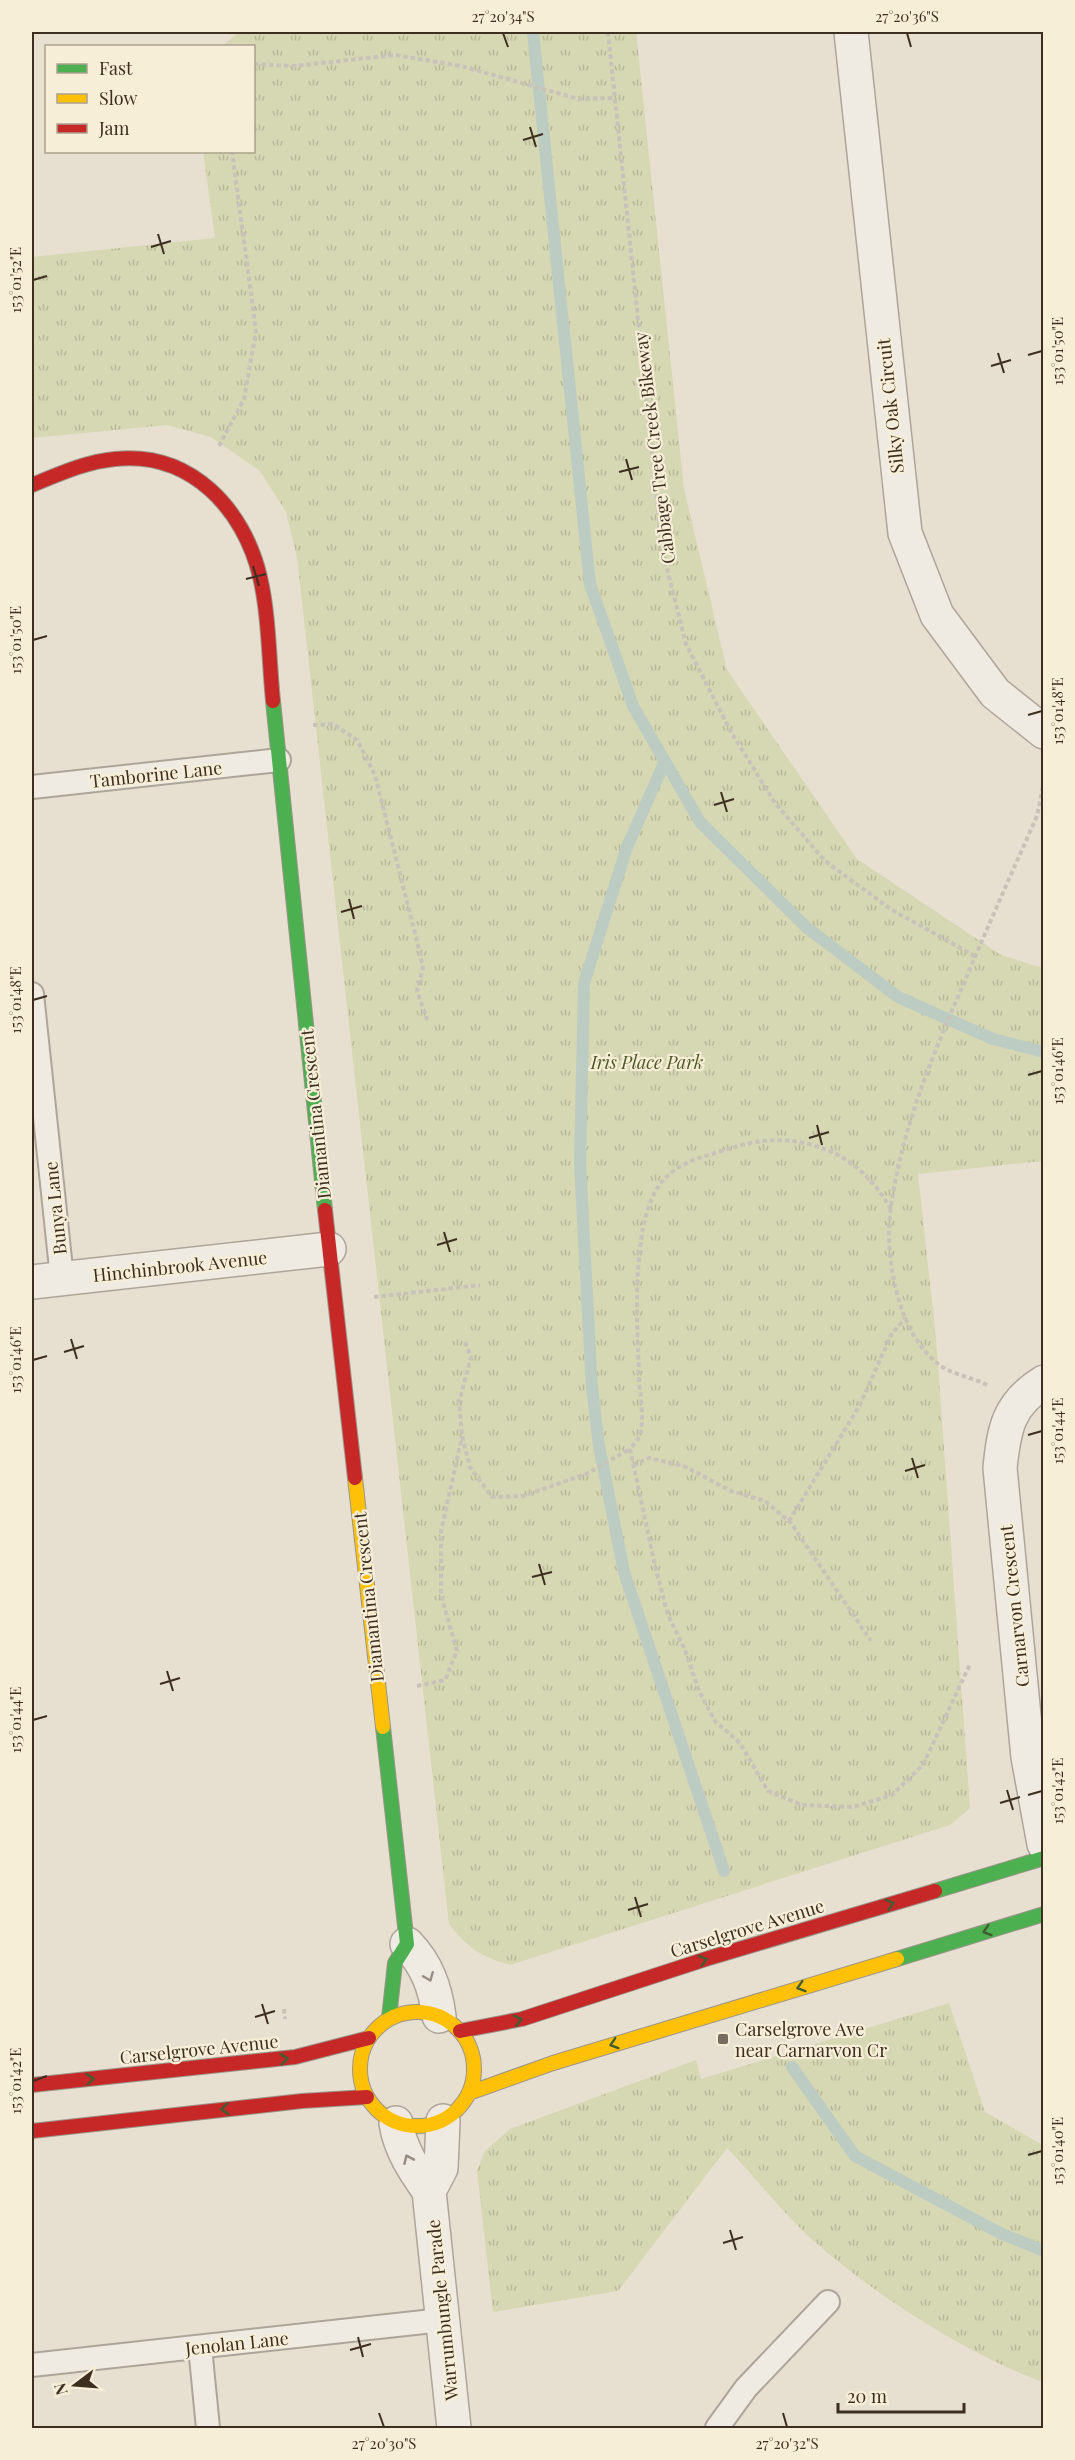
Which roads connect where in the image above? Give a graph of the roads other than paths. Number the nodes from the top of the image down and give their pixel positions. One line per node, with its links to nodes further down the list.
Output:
1 (850, 32): 3 (street, Silky Oak Circuit)
2 (32, 485): 4 (street, Diamantina Crescent)
3 (1044, 732)
4 (279, 760): 5 (lane, Tamborine Lane); 7 (street, Diamantina Crescent)
5 (32, 787)
6 (32, 994): 8 (lane, Bunya Lane)
7 (329, 1249): 8 (street, Hinchinbrook Avenue); 13 (street, Diamantina Crescent)
8 (47, 1280)
9 (1031, 1391): 10 (street, Carnarvon Crescent)
10 (1044, 1844)
11 (1044, 1858): 15 (street, Carselgrove Avenue, one-way to 11)
12 (1044, 1914): 18 (street, one-way to 18)
13 (406, 1944): 14 (street); 15 (street, one-way to 15)
14 (389, 2018): 15 (street); 16 (street)
15 (450, 2024): 18 (street)
16 (369, 2038): 17 (street, Carselgrove Avenue, one-way to 16); 19 (street)
17 (32, 2085)
18 (470, 2093): 20 (street)
19 (367, 2097): 21 (street); 22 (street, one-way to 22)
20 (442, 2121): 21 (street); 23 (street, Warrumbungle Parade)
21 (396, 2122): 23 (street, Warrumbungle Parade, one-way to 21)
22 (32, 2130)
23 (429, 2191): 25 (street, Warrumbungle Parade)
24 (828, 2302): 30 (lane)
25 (442, 2320): 26 (lane, Jenolan Lane); 29 (street, Warrumbungle Parade)
26 (200, 2347): 27 (lane, Jenolan Lane); 28 (lane)
27 (32, 2365)
28 (208, 2428)
29 (454, 2428)
30 (717, 2428)

